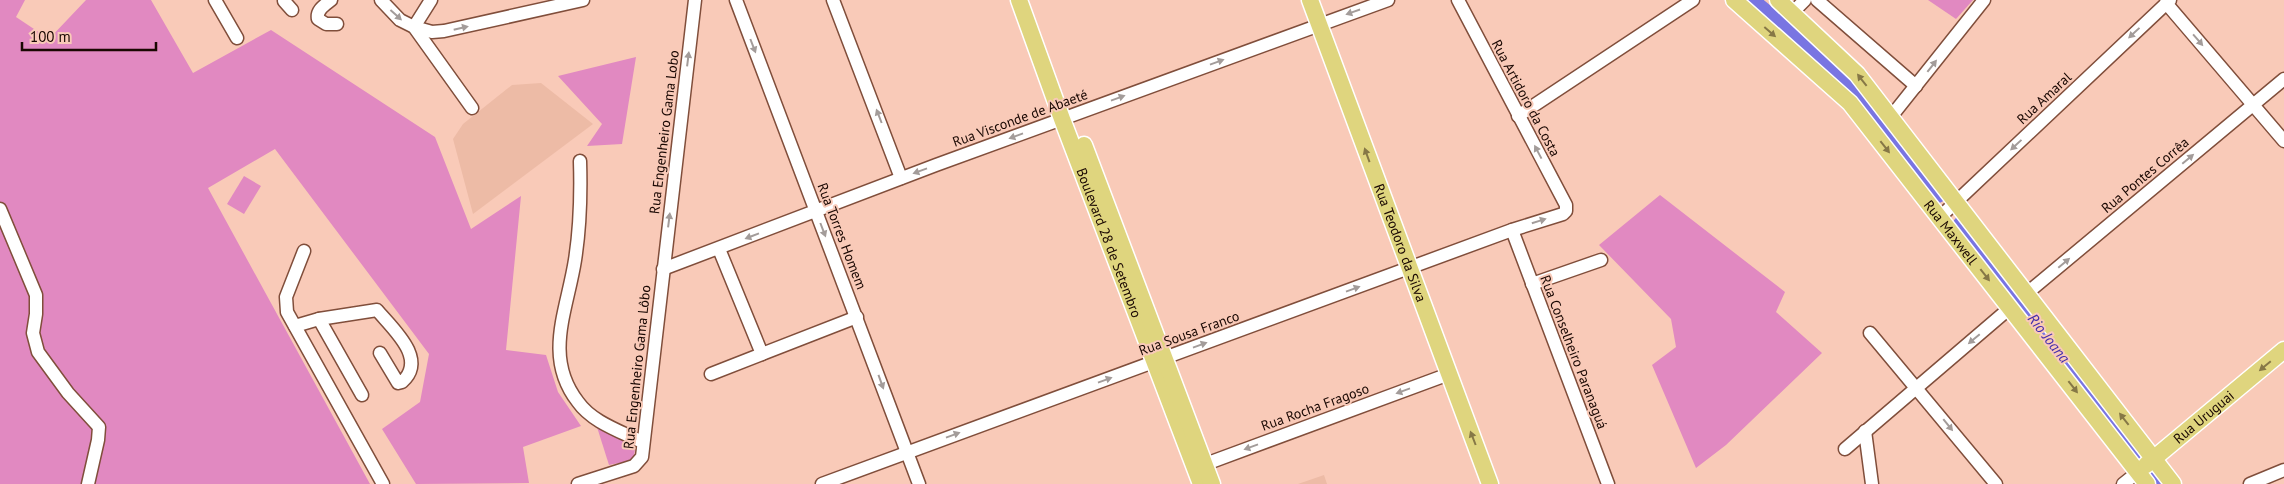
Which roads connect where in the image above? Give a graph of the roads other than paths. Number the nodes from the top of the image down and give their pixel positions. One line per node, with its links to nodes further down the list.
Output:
1 (215, 0): 25 (street)
2 (331, 0): 22 (street)
3 (381, 0): 24 (street, one-way to 24)
4 (432, 0): 24 (street)
5 (583, 0): 24 (street, one-way to 5)
6 (695, 0): 45 (street, Rua Engenheiro Gama Lobo, one-way to 6)
7 (736, 0): 38 (street, Rua Torres Homem, one-way to 38)
8 (833, 0): 35 (street, one-way to 8)
9 (1019, 0): 31 (main road, Boulevard 28 de Setembro)
10 (1031, 0): 31 (main road, Boulevard 28 de Setembro)
11 (1310, 0): 23 (main road, Rua Teodoro da Silva)
12 (1388, 0): 23 (street, Rua Visconde de Abaeté, one-way to 23)
13 (1458, 0): 30 (street, Rua Artidoro da Costa)
14 (1693, 0): 30 (street)
15 (1734, 0): 40 (main road, Rua Maxwell, one-way to 40)
16 (1778, 0): 21 (main road, Rua Maxwell)
17 (1805, 0): 21 (street)
18 (1818, 0): 27 (street)
19 (1984, 0): 27 (street, one-way to 19)
20 (2168, 2): 28 (street, one-way to 28); 36 (street, Rua Amaral, one-way to 36)
21 (1792, 13): 32 (main road, Rua Maxwell, one-way to 21)
22 (338, 24)
23 (1319, 25): 31 (street, Rua Visconde de Abaeté, one-way to 23); 46 (main road, Rua Teodoro da Silva, one-way to 23)
24 (414, 27): 29 (street)
25 (237, 38)
26 (2284, 79): 28 (street, Rua Pontes Corrêa)
27 (1916, 86): 32 (street)
28 (2253, 105): 33 (street); 48 (street, Rua Pontes Corrêa, one-way to 28)
29 (472, 108)
30 (1518, 116): 39 (street, Rua Artidoro da Costa, one-way to 30)
31 (1067, 117): 35 (street, Rua Visconde de Abaeté, one-way to 35); 57 (main road, Boulevard 28 de Setembro)
32 (1890, 118): 36 (main road, Rua Maxwell)
33 (2284, 141)
34 (580, 161): 63 (street)
35 (901, 178): 38 (street, Rua Visconde de Abaeté)
36 (1955, 202): 40 (street, Rua Amaral); 48 (main road, Rua Maxwell)
37 (0, 209): 70 (street)
38 (816, 211): 42 (street, Rua Visconde de Abaeté, one-way to 42); 50 (street, Rua Torres Homem, one-way to 50)
39 (1566, 211): 41 (street, Rua Sousa Franco, one-way to 39)
40 (1940, 217): 49 (main road, Rua Maxwell, one-way to 49)
41 (1512, 230): 46 (street, Rua Sousa Franco); 47 (street, Rua Conselheiro Paranaguá)
42 (719, 249): 45 (street, Rua Visconde de Abaeté); 56 (street)
43 (304, 252): 52 (street)
44 (1601, 260): 47 (street)
45 (663, 268): 63 (street, Rua Engenheiro Gama Lôbo)
46 (1409, 269): 57 (street, Rua Sousa Franco, one-way to 46); 59 (main road, Rua Teodoro da Silva)
47 (1532, 284): 76 (street, Rua Conselheiro Paranaguá)
48 (2026, 294): 66 (main road, Rua Maxwell, one-way to 48)
49 (2011, 307): 60 (street, one-way to 60); 69 (main road, Rua Maxwell, one-way to 69)
50 (857, 317): 56 (street); 65 (street, Rua Torres Homem, one-way to 65)
51 (319, 319): 52 (street); 55 (street); 61 (street)
52 (294, 326): 71 (street)
53 (1870, 333): 60 (street)
54 (2284, 350): 66 (main road, Rua Uruguai, one-way to 66)
55 (380, 353)
56 (762, 354): 58 (street)
57 (1160, 359): 65 (street, Rua Sousa Franco, one-way to 57); 68 (main road, Boulevard 28 de Setembro)
58 (711, 374)
59 (1449, 374): 68 (street, Rua Rocha Fragoso, one-way to 68); 75 (main road, Rua Teodoro da Silva, one-way to 59)
60 (1917, 387): 62 (street); 78 (street, one-way to 78)
61 (362, 395)
62 (1865, 431): 64 (street); 77 (street)
63 (642, 442): 72 (street, Rua Engenheiro Gama Lôbo)
64 (1845, 449)
65 (907, 452): 73 (street, Rua Sousa Franco); 74 (street, Rua Torres Homem)
66 (2154, 458): 69 (main road, Rua Uruguai); 80 (main road, Rua Maxwell)
67 (2284, 470): 81 (street)
68 (1204, 478)
69 (2143, 478): 79 (street, Rua Uruguai)
70 (88, 484)
71 (383, 484)
72 (578, 484)
73 (822, 484)
74 (919, 484)
75 (1490, 484)
76 (1608, 484)
77 (1872, 484)
78 (1996, 484)
79 (2123, 484)
80 (2173, 484)
81 (2250, 484)

